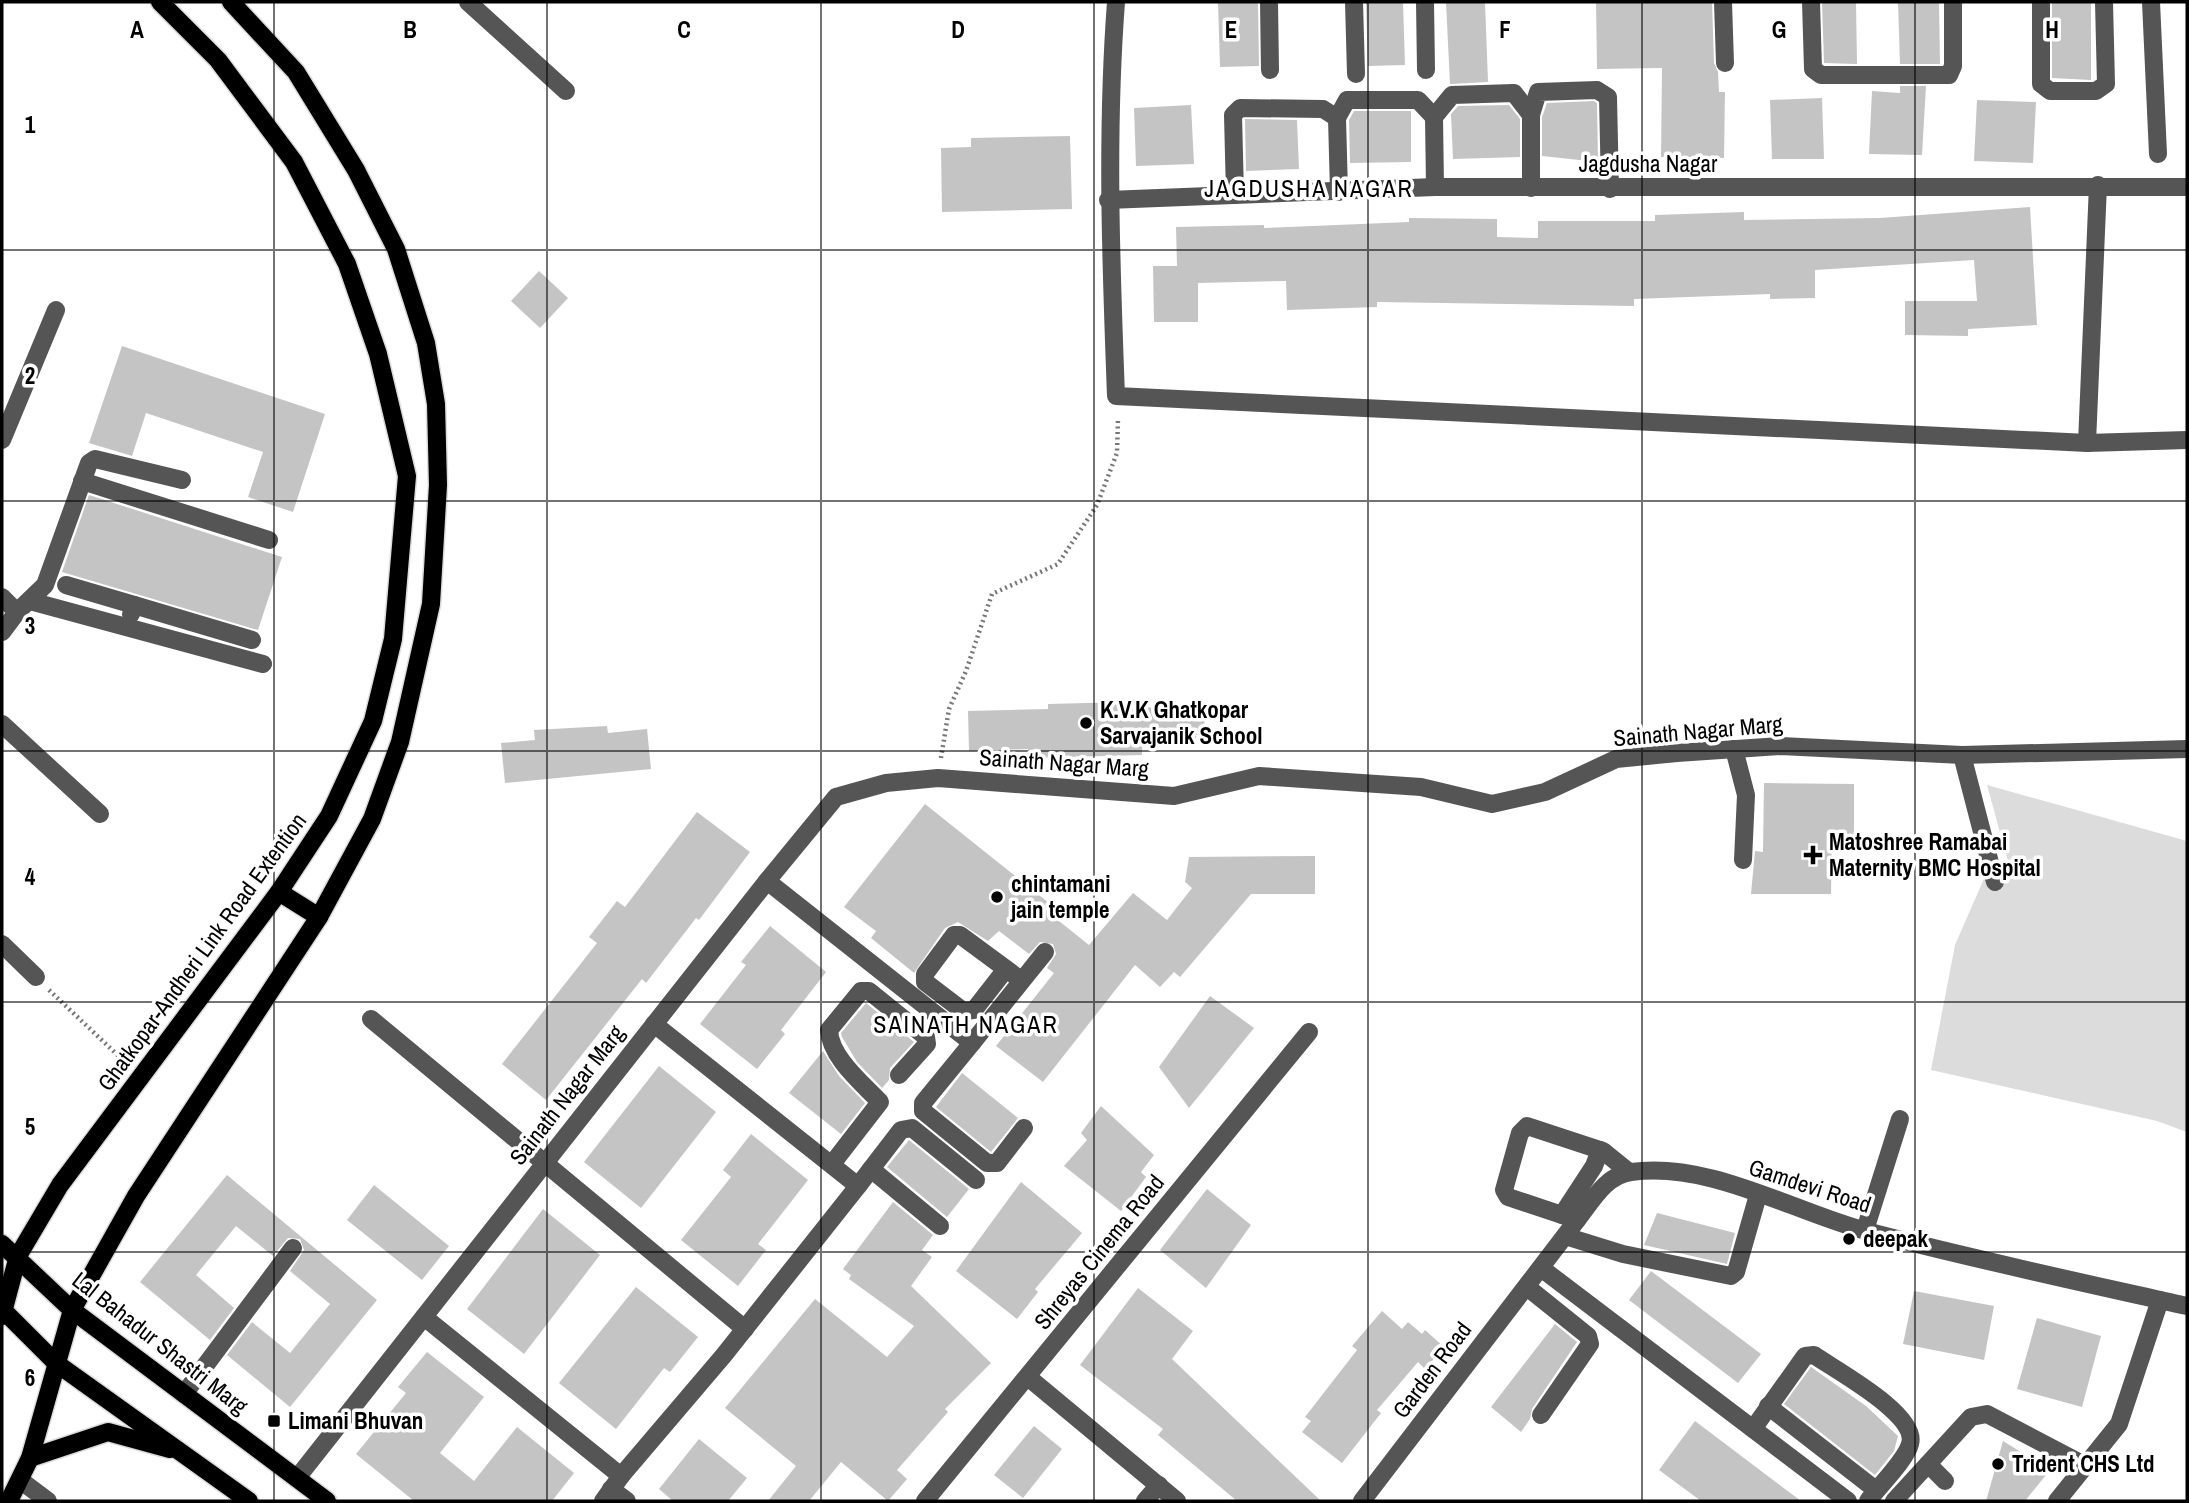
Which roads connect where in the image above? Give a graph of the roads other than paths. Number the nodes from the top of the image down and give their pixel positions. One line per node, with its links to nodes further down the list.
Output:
1 (160, 2): 56 (main road, Ghatkopar-Andheri Link Road Extention)
2 (231, 2): 57 (main road)
3 (468, 2): 18 (street)
4 (1116, 2): 30 (street)
5 (1269, 2): 15 (street)
6 (1353, 2): 17 (street)
7 (1425, 2): 16 (street)
8 (1723, 2): 14 (street)
9 (1811, 2): 10 (street)
10 (1953, 2)
11 (2041, 2): 12 (street)
12 (2105, 2)
13 (2151, 2): 22 (street)
14 (1724, 63)
15 (1270, 70)
16 (1426, 70)
17 (1356, 74)
18 (566, 91)
19 (1531, 115): 20 (street); 26 (street); 27 (street)
20 (1434, 117): 21 (street); 24 (street)
21 (1338, 118): 28 (street); 29 (street)
22 (2158, 155)
23 (2098, 185): 25 (street, Jagdusha Nagar); 27 (street, Jagdusha Nagar); 34 (street)
24 (1435, 187): 26 (street, Jagdusha Nagar); 28 (street, Jagdusha Nagar)
25 (2187, 187)
26 (1531, 188): 27 (street, Jagdusha Nagar)
27 (1610, 189)
28 (1339, 192): 29 (street, Jagdusha Nagar)
29 (1235, 195): 30 (street, Jagdusha Nagar)
30 (1108, 200): 34 (street)
31 (56, 310): 32 (street)
32 (2, 440)
33 (2187, 440): 34 (street)
34 (2087, 443)
35 (182, 480): 36 (street)
36 (82, 481): 37 (street); 41 (street)
37 (269, 540)
38 (66, 585): 40 (street)
39 (2, 597): 41 (street)
40 (134, 605): 42 (street); 44 (street)
41 (24, 607): 42 (street); 43 (street)
42 (128, 628): 46 (street)
43 (2, 632)
44 (232, 634): 45 (street); 46 (street)
45 (252, 640)
46 (227, 654): 47 (street)
47 (262, 664)
48 (2, 724): 52 (street)
49 (1734, 749): 51 (street, Sainath Nagar Marg); 53 (street); 54 (street, Sainath Nagar Marg)
50 (2187, 749): 51 (street, Sainath Nagar Marg)
51 (1962, 755): 55 (street)
52 (100, 814)
53 (1743, 860)
54 (767, 881): 64 (street, Sainath Nagar Marg); 66 (street)
55 (1995, 881)
56 (279, 892): 57 (main road); 84 (main road, Ghatkopar-Andheri Link Road Extention)
57 (319, 917): 90 (main road)
58 (2, 944): 61 (street)
59 (1045, 952): 62 (street)
60 (1006, 969): 60 (street); 62 (street)
61 (36, 978)
62 (1021, 980): 66 (street)
63 (371, 1019): 71 (street)
64 (654, 1024): 71 (street, Sainath Nagar Marg); 72 (street)
65 (1309, 1032): 95 (street, Shreyas Cinema Road)
66 (972, 1043): 69 (street)
67 (899, 1075): 72 (street)
68 (1900, 1119): 80 (street)
69 (1024, 1128)
70 (1600, 1150): 74 (street); 78 (street); 78 (street)
71 (545, 1163): 92 (street, Sainath Nagar Marg); 93 (street)
72 (832, 1164): 76 (street)
73 (871, 1169): 75 (street); 76 (street); 79 (street)
74 (1629, 1172): 77 (street, Gamdevi Road); 78 (street)
75 (976, 1180)
76 (858, 1186): 93 (street)
77 (1758, 1195): 80 (street, Gamdevi Road); 81 (street)
78 (1570, 1217): 81 (street)
79 (940, 1226)
80 (1865, 1230): 87 (street, Gamdevi Road)
81 (1565, 1236): 85 (street)
82 (2, 1244): 84 (main road, Lal Bahadur Shastri Marg)
83 (293, 1248): 96 (street)
84 (18, 1256): 89 (main road, Ghatkopar-Andheri Link Road Extention); 90 (main road, Lal Bahadur Shastri Marg)
85 (1541, 1268): 86 (street, Garden Road); 99 (street)
86 (1527, 1287): 98 (street); 118 (street, Garden Road)
87 (2160, 1300): 88 (street, Gamdevi Road); 103 (street)
88 (2187, 1306)
89 (2, 1309): 91 (main road, Ghatkopar-Andheri Link Road Extention); 94 (main road)
90 (72, 1310): 94 (main road); 96 (main road, Lal Bahadur Shastri Marg)
91 (2, 1316)
92 (424, 1317): 104 (street, Sainath Nagar Marg); 108 (street)
93 (745, 1329): 108 (street)
94 (57, 1363): 100 (main road); 101 (main road)
95 (1029, 1378): 107 (street); 115 (street, Shreyas Cinema Road)
96 (184, 1394): 104 (main road, Lal Bahadur Shastri Marg)
97 (1768, 1406): 99 (street); 109 (street); 109 (street)
98 (1541, 1415)
99 (1753, 1429): 119 (street)
100 (184, 1452): 101 (main road); 112 (main road)
101 (30, 1458): 105 (main road)
102 (1928, 1464): 103 (street); 106 (street); 120 (street)
103 (2086, 1466): 121 (street)
104 (297, 1478): 113 (main road, Lal Bahadur Shastri Marg)
105 (20, 1480): 110 (main road); 111 (street)
106 (1945, 1481)
107 (1159, 1485): 116 (street); 117 (street)
108 (612, 1489): 114 (street)
109 (1872, 1496)
110 (9, 1501)
111 (48, 1501)
112 (249, 1501)
113 (327, 1501)
114 (627, 1501)
115 (925, 1501)
116 (1146, 1501)
117 (1177, 1501)
118 (1362, 1501)
119 (1847, 1501)
120 (1894, 1501)
121 (2057, 1501)

